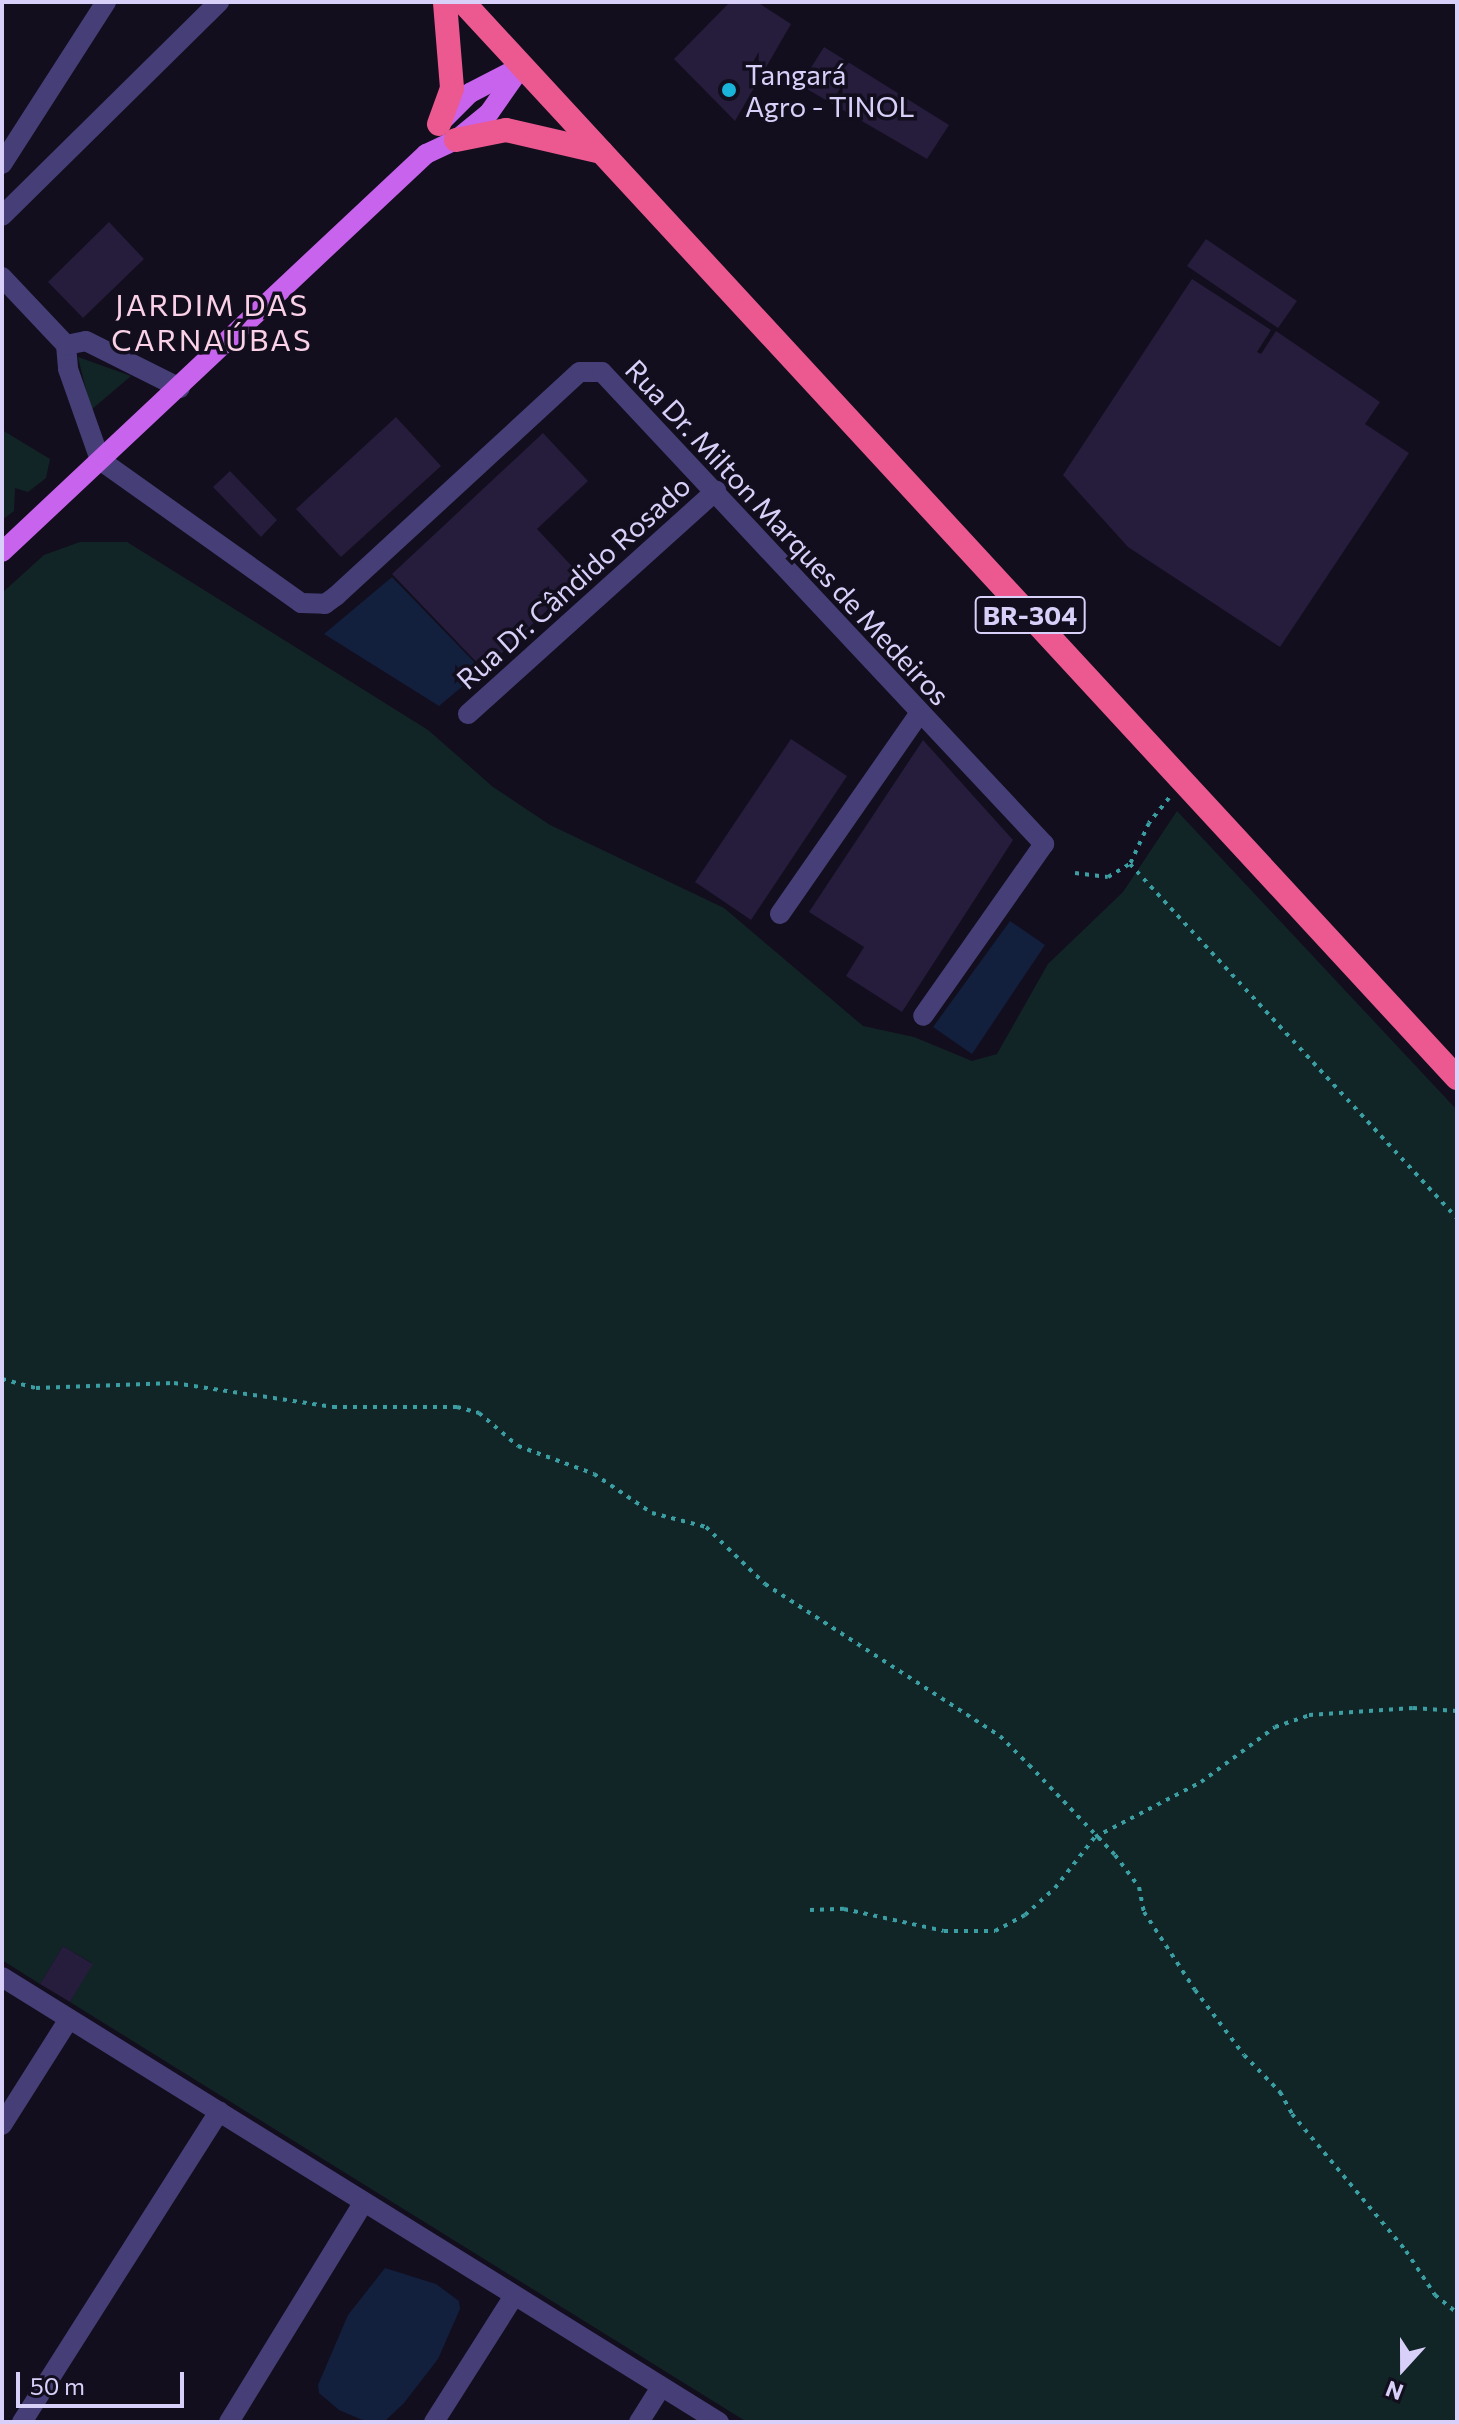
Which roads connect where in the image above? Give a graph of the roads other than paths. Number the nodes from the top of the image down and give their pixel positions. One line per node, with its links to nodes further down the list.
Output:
1 (106, 2): 8 (street)
2 (219, 2): 9 (street)
3 (445, 2): 6 (highway)
4 (463, 2): 5 (highway, BR-304)
5 (522, 66): 6 (main road); 6 (main road); 7 (highway, BR-304)
6 (448, 132): 7 (highway); 12 (main road)
7 (602, 153): 20 (highway, BR-304)
8 (2, 164)
9 (2, 216)
10 (2, 277): 11 (street)
11 (66, 345): 12 (street); 13 (street)
12 (180, 388): 13 (main road)
13 (100, 460): 14 (street, Rua Dr. Milton Marques de Medeiros); 15 (main road)
14 (716, 491): 16 (street, Rua Dr. Cândido Rosado); 17 (street, Rua Dr. Milton Marques de Medeiros)
15 (2, 552)
16 (468, 714)
17 (919, 714): 18 (street); 19 (street, Rua Dr. Milton Marques de Medeiros)
18 (780, 914)
19 (923, 1016)
20 (1457, 1078)
21 (2, 1977): 22 (street)
22 (69, 2019): 23 (street); 24 (street)
23 (219, 2111): 25 (street); 28 (street)
24 (2, 2125)
25 (364, 2202): 26 (street); 29 (street)
26 (514, 2296): 27 (street); 30 (street)
27 (661, 2387): 31 (street); 32 (street)
28 (22, 2422)
29 (229, 2422)
30 (434, 2422)
31 (639, 2422)
32 (719, 2422)

